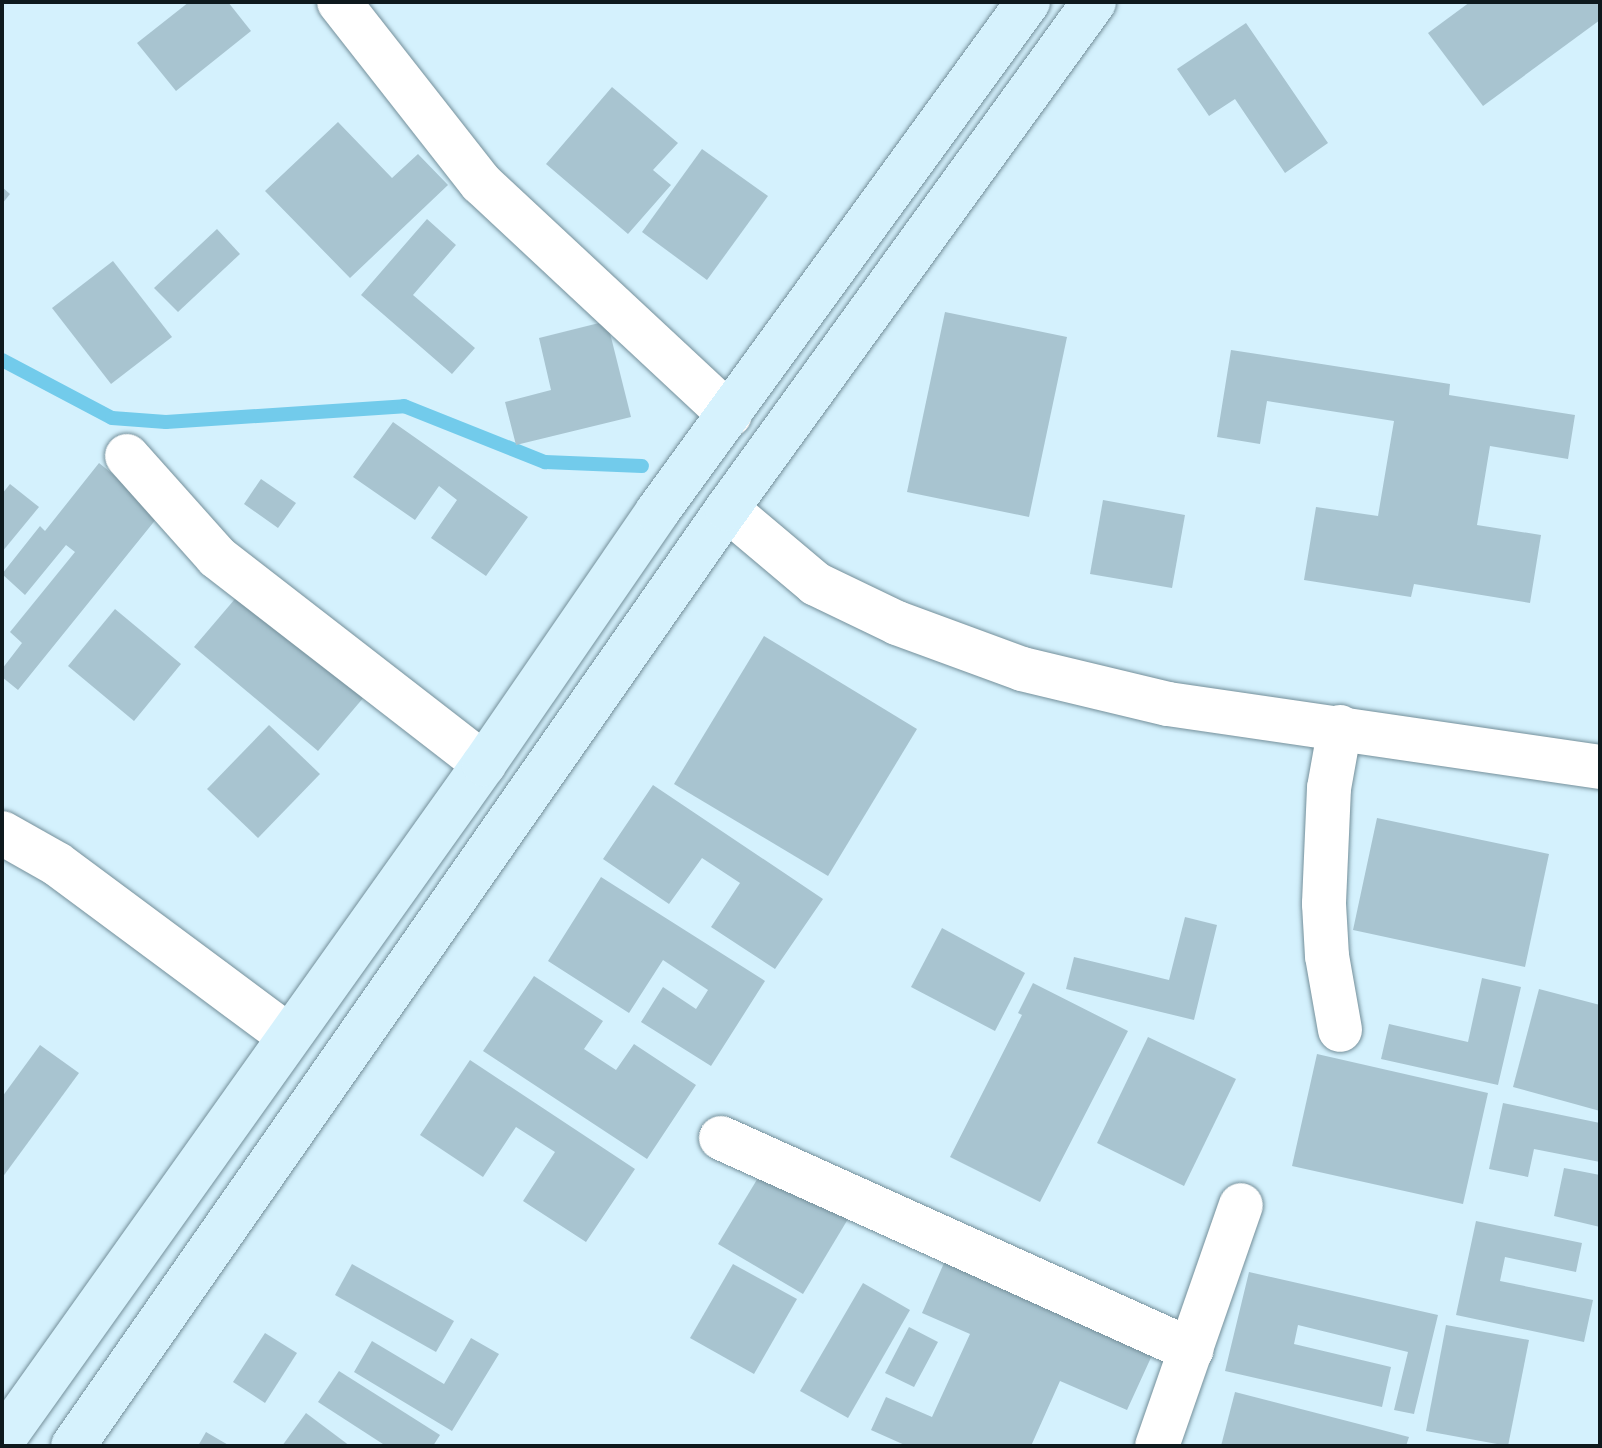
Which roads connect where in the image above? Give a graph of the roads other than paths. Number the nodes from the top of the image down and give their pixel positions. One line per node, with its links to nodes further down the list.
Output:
1 (339, 2): 4 (street)
2 (1028, 2): 4 (main road)
3 (1094, 2): 6 (main road)
4 (730, 415): 8 (main road)
5 (127, 456): 8 (street)
6 (727, 509): 7 (street); 17 (main road)
7 (1340, 727): 9 (street); 11 (street)
8 (484, 764): 12 (main road)
9 (1600, 767)
10 (2, 833): 12 (street)
11 (1340, 1030)
12 (287, 1035): 16 (main road)
13 (721, 1138): 15 (street)
14 (1241, 1205): 15 (street)
15 (1191, 1350): 18 (street)
16 (2, 1441)
17 (73, 1446)
18 (1157, 1446)

